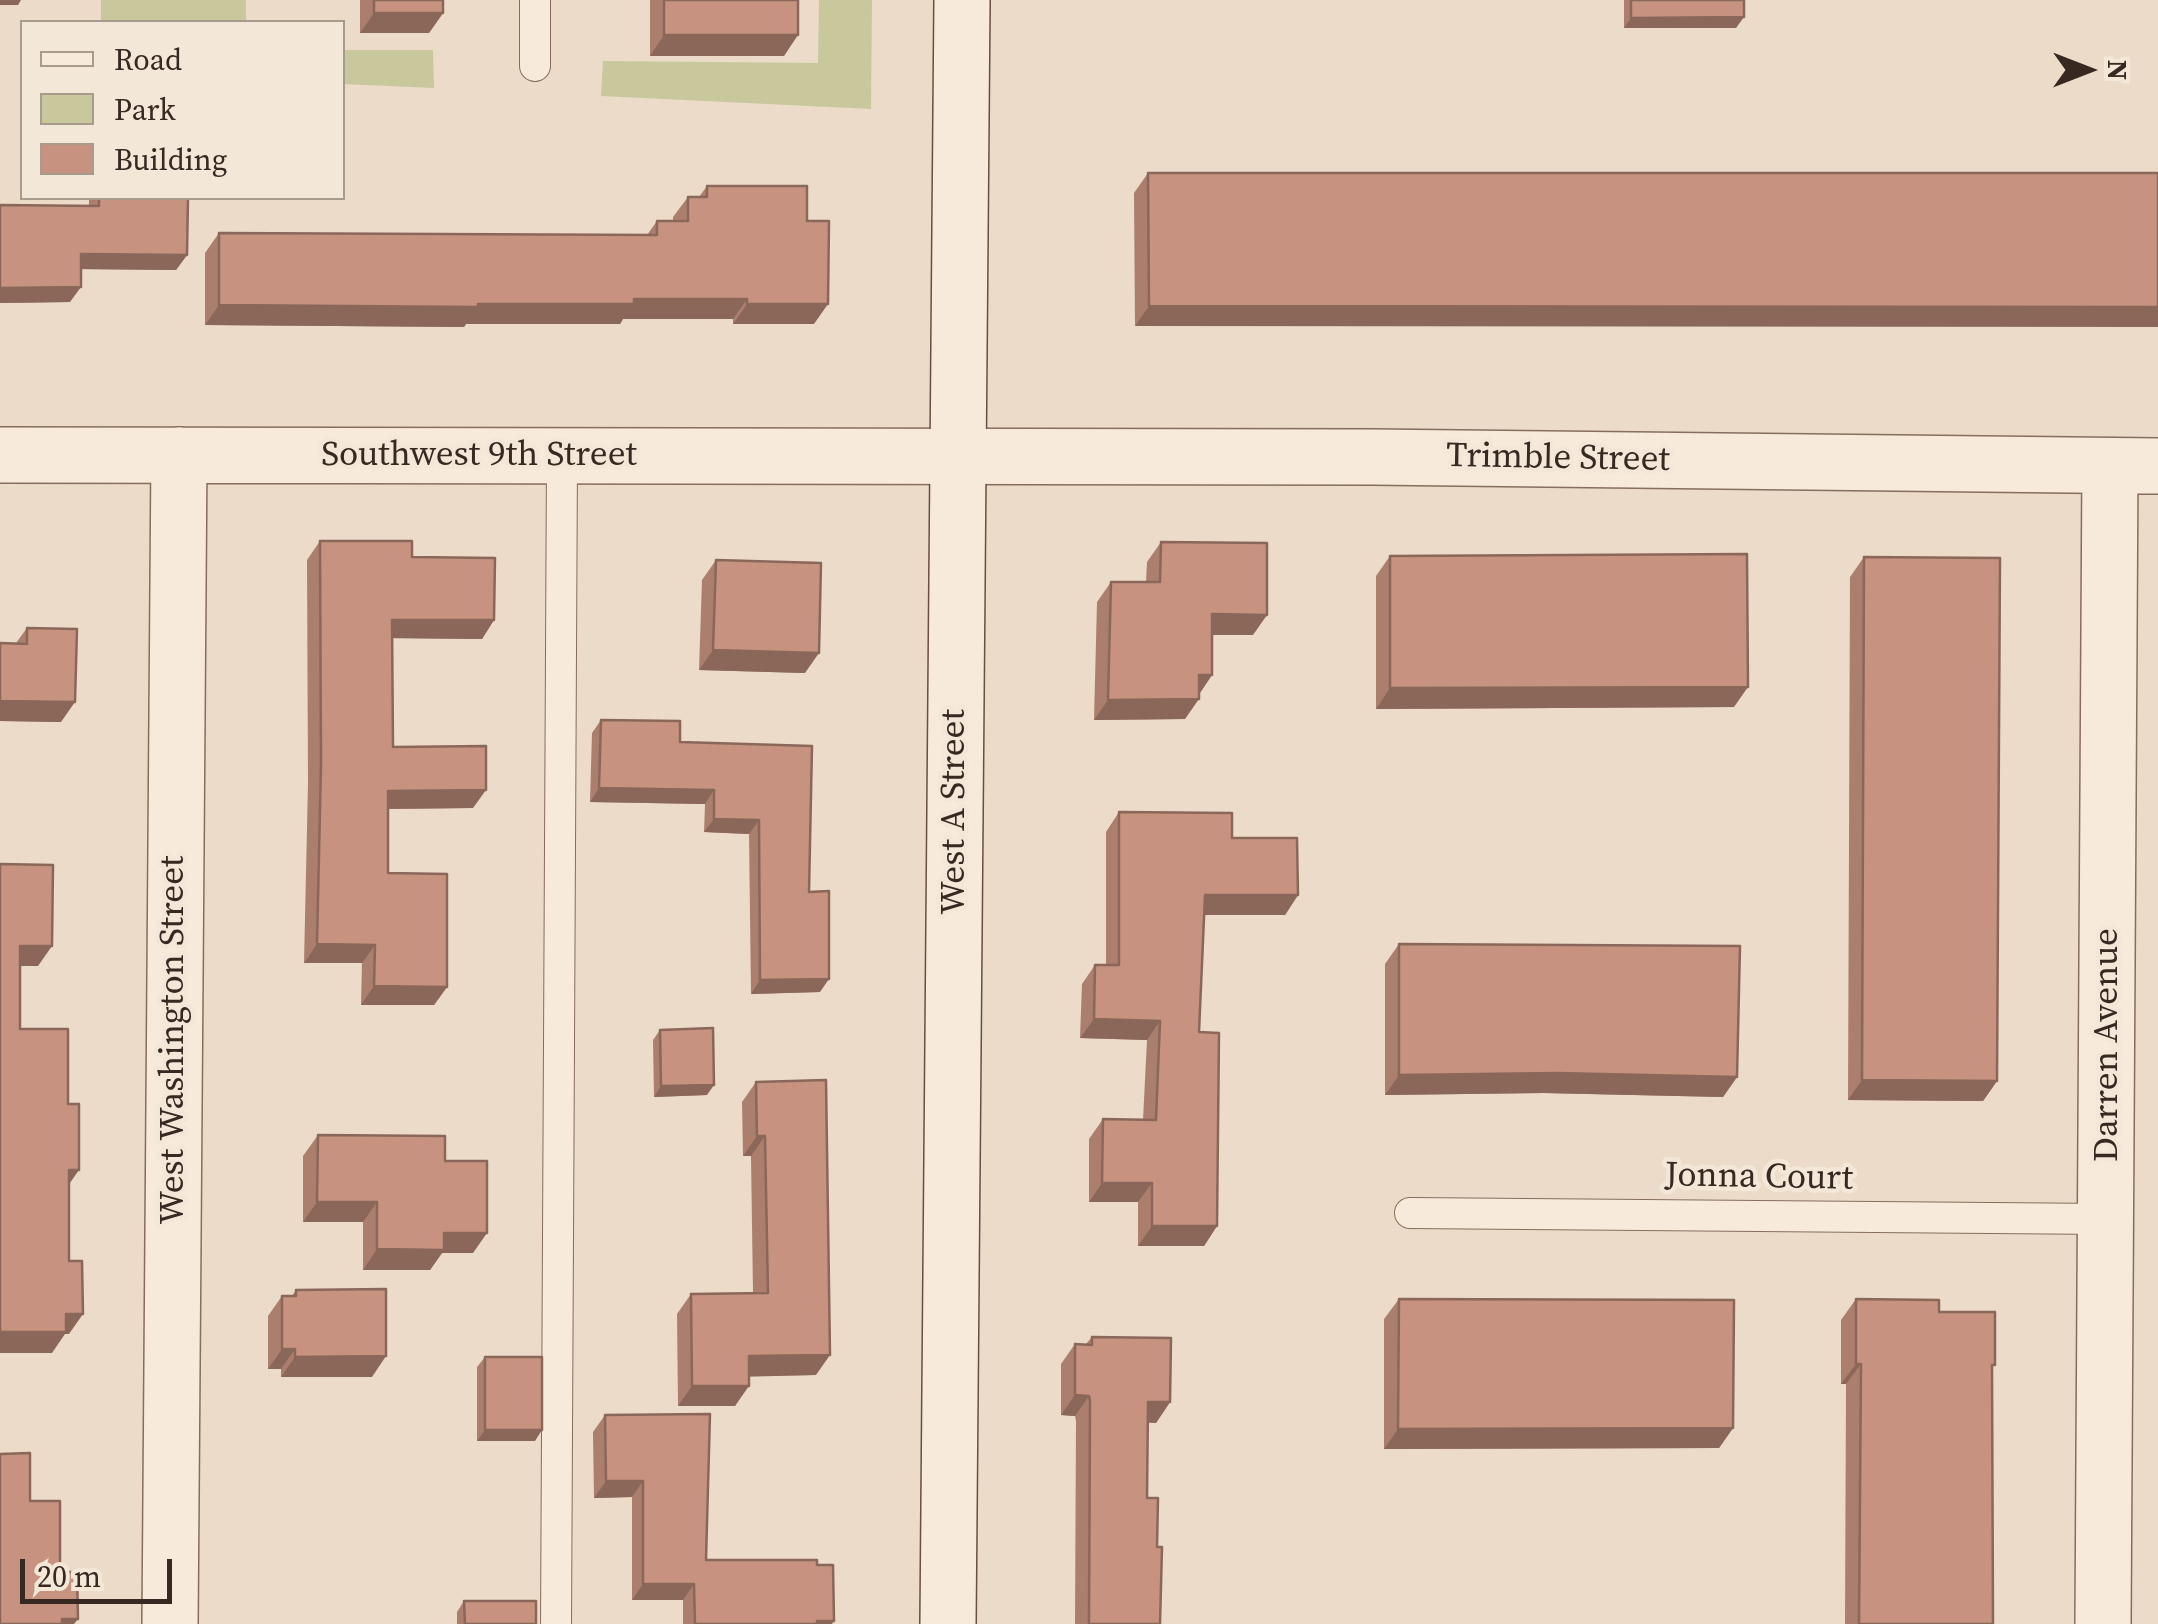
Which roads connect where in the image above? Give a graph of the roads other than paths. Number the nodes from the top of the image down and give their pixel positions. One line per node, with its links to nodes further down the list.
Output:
1 (535, 0): 3 (lane)
2 (962, 0): 7 (street, West A Street)
3 (535, 66)
4 (0, 455): 5 (street, Southwest 9th Street)
5 (179, 455): 6 (street, Southwest 9th Street); 11 (street, West Washington Street)
6 (562, 456): 7 (street, Southwest 9th Street); 12 (lane)
7 (958, 458): 8 (street, Trimble Street); 13 (street, West A Street)
8 (2134, 466): 10 (street, Darren Avenue)
9 (1410, 1212): 10 (lane, Jonna Court)
10 (2107, 1219): 14 (street, Darren Avenue)
11 (170, 1624)
12 (556, 1624)
13 (948, 1624)
14 (2102, 1624)

